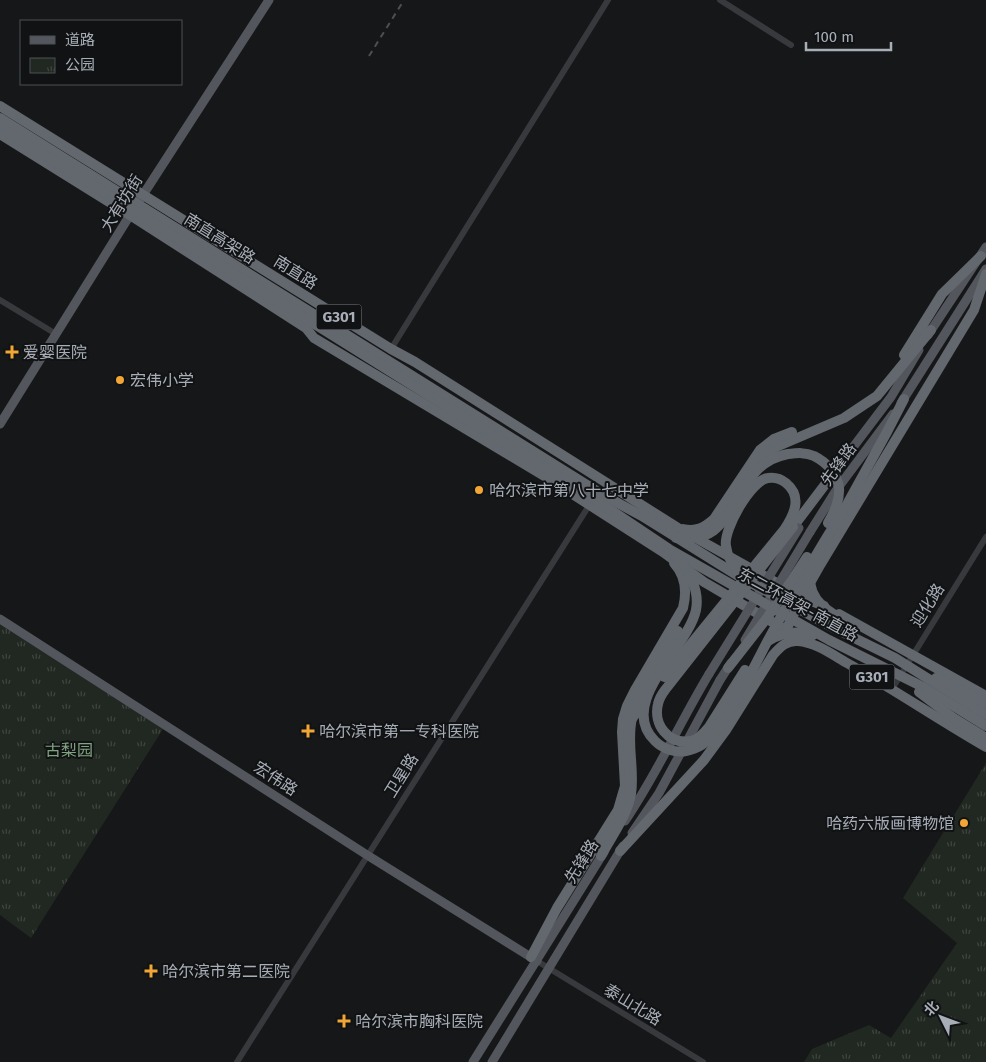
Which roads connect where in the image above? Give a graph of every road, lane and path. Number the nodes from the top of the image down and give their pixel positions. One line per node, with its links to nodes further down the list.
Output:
1 (269, 0): 9 (main road, 大有坊街)
2 (608, 0): 18 (street)
3 (720, 0): 4 (street)
4 (791, 45)
5 (0, 106): 9 (highway, 南直路 / G301)
6 (0, 118): 26 (highway, 南直高架路, bridge)
7 (0, 127): 26 (highway, 南直高架路, bridge)
8 (0, 134): 10 (highway, G301)
9 (143, 195): 10 (main road, 大有坊街); 18 (highway, 南直路 / G301)
10 (130, 215): 16 (main road, 大有坊街); 17 (highway, G301)
11 (984, 254): 15 (main road, 先锋路); 20 (highway)
12 (986, 269): 21 (main road, 先锋路)
13 (986, 274): 34 (highway)
14 (0, 300): 16 (street)
15 (931, 330): 20 (highway); 25 (main road, 先锋路)
16 (56, 334): 23 (main road, 大有坊街)
17 (314, 338): 26 (highway, G301); 28 (highway, bridge)
18 (391, 349): 19 (highway, 南直路 / G301)
19 (415, 362): 27 (highway, bridge); 30 (highway, 南直路 / G301)
20 (880, 392): 22 (highway)
21 (904, 399): 33 (highway, bridge); 45 (main road, 先锋路, bridge)
22 (866, 404): 24 (highway, bridge); 30 (highway)
23 (0, 424)
24 (748, 480): 30 (highway, bridge); 45 (highway, bridge)
25 (827, 482): 29 (highway)
26 (597, 500): 27 (highway, 东二环高架-南直路, bridge); 28 (highway, 东二环高架-南直路, bridge); 32 (highway, G301); 56 (street, 卫星路)
27 (642, 516): 30 (highway, 东二环高架-南直路, bridge)
28 (637, 528): 32 (highway, 东二环高架-南直路, bridge)
29 (796, 528): 41 (highway, bridge); 57 (main road, 先锋路, bridge)
30 (677, 533): 32 (street); 35 (highway, 东二环高架-南直路, bridge); 37 (highway, G301)
31 (986, 536): 43 (street, 迎化路)
32 (666, 550): 36 (highway, bridge); 40 (highway); 41 (highway, 东二环高架-南直路, bridge); 58 (highway)
33 (813, 557): 36 (highway, bridge); 38 (highway, bridge)
34 (820, 567): 37 (highway); 38 (highway)
35 (740, 576): 44 (highway, 东二环高架-南直路, bridge); 51 (highway, bridge)
36 (696, 591): 51 (highway, bridge)
37 (802, 597): 38 (highway, G301); 40 (highway)
38 (843, 618): 43 (highway)
39 (0, 619): 56 (main road, 宏伟路)
40 (786, 630): 42 (highway)
41 (829, 640): 46 (highway, 东二环高架-南直路, bridge)
42 (791, 641): 47 (highway, G301); 55 (highway)
43 (909, 652): 47 (street, 迎化路); 48 (highway, G301)
44 (895, 658): 49 (highway, bridge); 50 (highway, 东二环高架-南直路, bridge)
45 (728, 668): 55 (main road, 先锋路, bridge)
46 (891, 670): 52 (highway, 东二环高架-南直路, bridge); 53 (highway, bridge)
47 (892, 688): 54 (highway, G301)
48 (986, 696)
49 (986, 704)
50 (986, 715)
51 (631, 720): 57 (highway)
52 (986, 726)
53 (986, 738)
54 (986, 747)
55 (620, 851): 59 (main road, 先锋路)
56 (367, 855): 58 (main road, 宏伟路); 60 (street, 卫星路)
57 (601, 856): 58 (main road, 先锋路)
58 (534, 959): 59 (street, 泰山北路); 61 (main road, 先锋路)
59 (549, 969): 62 (main road, 先锋路); 63 (street, 泰山北路)
60 (238, 1062)
61 (473, 1062)
62 (492, 1062)
63 (703, 1062)

